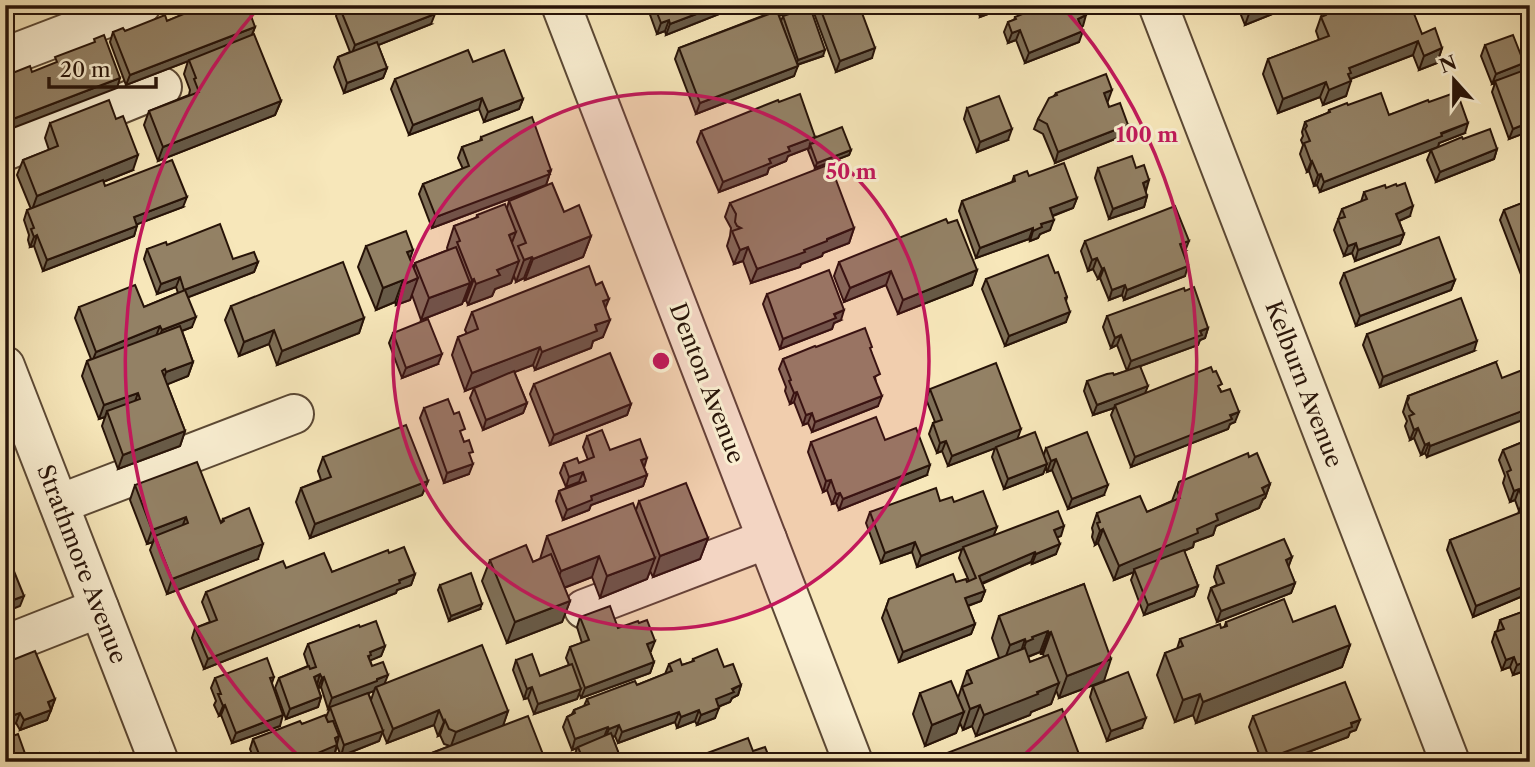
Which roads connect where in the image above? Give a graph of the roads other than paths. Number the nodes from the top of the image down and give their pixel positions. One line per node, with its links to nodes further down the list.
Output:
1 (141, 5): 4 (street)
2 (561, 5): 11 (street, Denton Avenue)
3 (1157, 5): 17 (street, Kelburn Avenue)
4 (5, 57)
5 (162, 87): 6 (street)
6 (5, 151)
7 (5, 366): 9 (street, Strathmore Avenue)
8 (294, 414): 10 (street)
9 (15, 418): 10 (street, Strathmore Avenue)
10 (59, 504): 12 (street, Strathmore Avenue)
11 (767, 539): 13 (street); 16 (street, Denton Avenue)
12 (99, 608): 14 (street); 15 (street, Strathmore Avenue)
13 (584, 609)
14 (5, 645)
15 (159, 762)
16 (853, 762)
17 (1450, 762)

